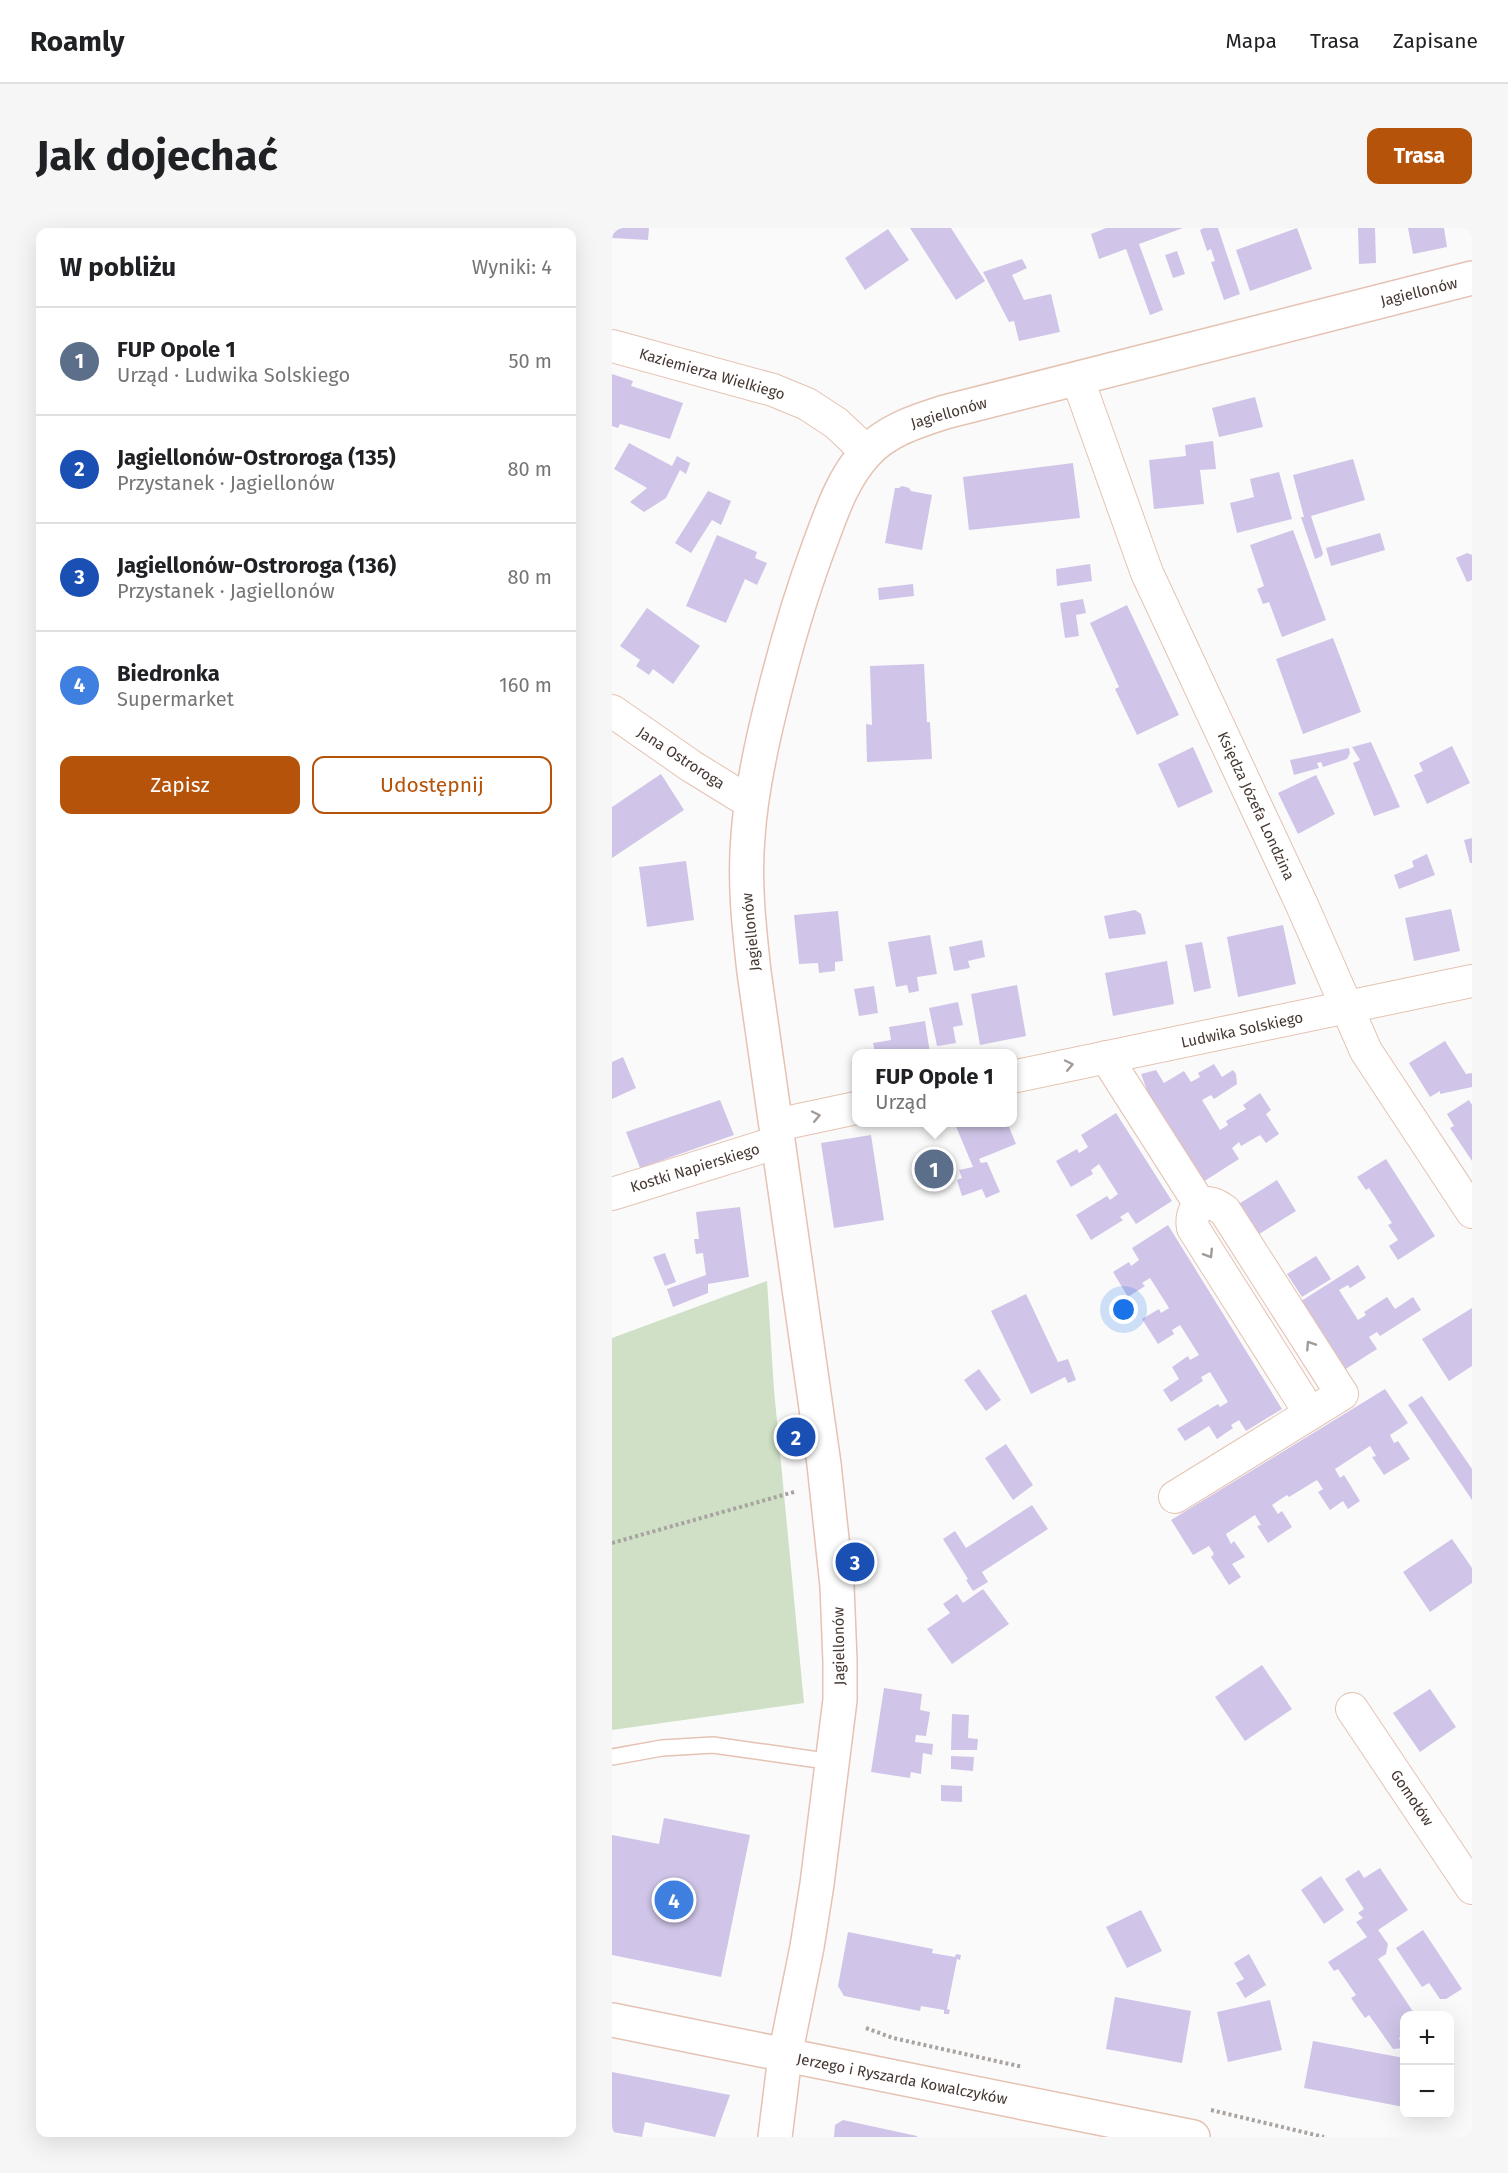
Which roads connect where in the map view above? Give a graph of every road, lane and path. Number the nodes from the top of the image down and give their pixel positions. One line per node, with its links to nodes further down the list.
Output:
1 (1472, 278): 3 (street, Jagiellonów)
2 (612, 345): 4 (street, Kaziemierza Wielkiego)
3 (1078, 380): 4 (street, Jagiellonów); 8 (street, Księdza Józefa Londzina)
4 (867, 452): 6 (street, Jagiellonów)
5 (612, 711): 6 (street, Jana Ostroroga)
6 (751, 803): 12 (street, Jagiellonów)
7 (1472, 981): 8 (street, Ludwika Solskiego)
8 (1347, 1008): 9 (street, Ludwika Solskiego); 15 (street, Księdza Józefa Londzina)
9 (1106, 1057): 10 (street, Ludwika Solskiego, one-way to 9); 14 (street)
10 (1017, 1076)
11 (852, 1109): 12 (street, one-way to 11)
12 (777, 1133): 13 (street, Kostki Napierskiego); 17 (street, Jagiellonów)
13 (612, 1194)
14 (1200, 1203): 16 (street, one-way to 16); 16 (street, one-way to 14)
15 (1472, 1212)
16 (1310, 1413): 18 (street)
17 (826, 1482): 19 (path); 22 (street, Jagiellonów)
18 (1175, 1497)
19 (612, 1543)
20 (1352, 1709): 23 (street, Gomołów)
21 (612, 1757): 22 (lane)
22 (833, 1762): 25 (street, Jagiellonów)
23 (1472, 1888)
24 (612, 2020): 25 (street, Jerzego i Ryszarda Kowalczyków)
25 (785, 2056): 26 (street, Jagiellonów); 27 (street, Jerzego i Ryszarda Kowalczyków)
26 (775, 2137)
27 (1193, 2137)

